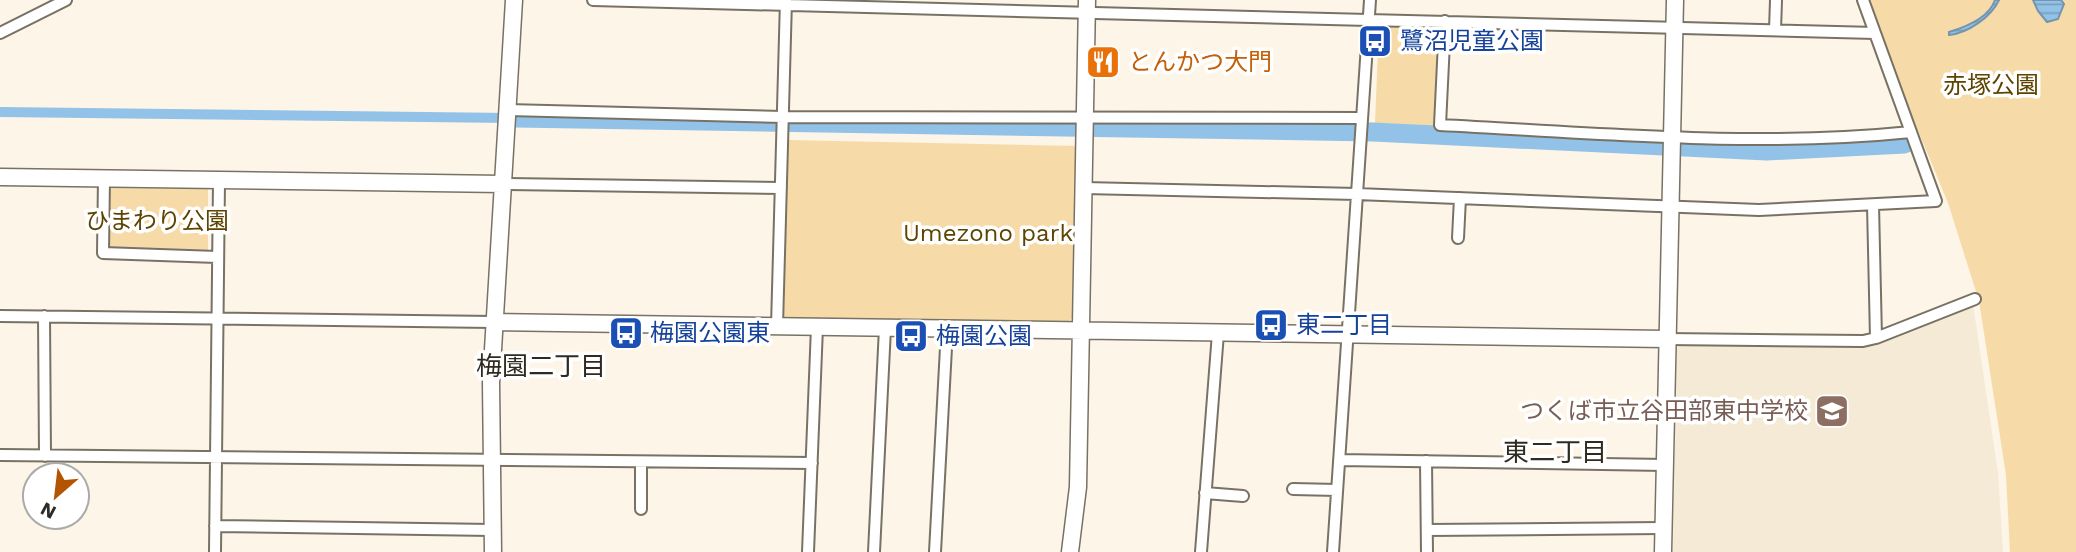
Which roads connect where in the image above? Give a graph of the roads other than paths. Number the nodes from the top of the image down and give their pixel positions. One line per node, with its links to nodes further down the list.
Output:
1 (66, 0): 14 (street)
2 (514, 0): 16 (street)
3 (593, 0): 8 (street)
4 (1370, 0): 10 (street)
5 (1675, 0): 12 (street)
6 (1776, 0): 13 (street)
7 (1863, 0): 15 (street)
8 (786, 2): 9 (street); 17 (street)
9 (1087, 7): 10 (street); 18 (street)
10 (1369, 19): 11 (street); 19 (street)
11 (1445, 21): 12 (street); 21 (street)
12 (1674, 28): 13 (street); 21 (street)
13 (1775, 30): 15 (street)
14 (0, 33)
15 (1875, 33): 20 (street)
16 (507, 115): 17 (street); 25 (street)
17 (783, 117): 18 (street); 26 (street)
18 (1085, 117): 19 (street); 27 (street)
19 (1362, 119): 28 (street)
20 (1911, 132): 21 (street); 30 (street)
21 (1673, 146): 31 (street)
22 (0, 177): 23 (street)
23 (104, 178): 24 (street); 33 (street)
24 (219, 181): 25 (street); 33 (street)
25 (503, 184): 26 (street); 38 (street)
26 (781, 188): 39 (street)
27 (1084, 188): 28 (street); 43 (street)
28 (1357, 194): 29 (street); 45 (street)
29 (1461, 198): 31 (street); 32 (street)
30 (1872, 205): 31 (street); 46 (street)
31 (1671, 206): 47 (street)
32 (1458, 238)
33 (217, 257): 37 (street)
34 (1975, 299): 46 (street)
35 (0, 316): 36 (street)
36 (44, 316): 37 (street); 49 (street)
37 (218, 319): 38 (street); 50 (street)
38 (494, 322): 39 (street); 52 (street)
39 (777, 326): 40 (street)
40 (817, 327): 41 (street); 55 (street)
41 (885, 328): 42 (street); 69 (street)
42 (947, 329): 43 (street); 70 (street)
43 (1081, 331): 44 (street); 71 (street)
44 (1218, 333): 45 (street); 59 (street)
45 (1348, 335): 47 (street); 51 (street)
46 (1876, 338): 47 (street)
47 (1666, 339): 56 (street)
48 (0, 455): 49 (street)
49 (46, 456): 50 (street)
50 (216, 458): 52 (street); 62 (street)
51 (1339, 460): 53 (street); 58 (street)
52 (491, 461): 54 (street); 64 (street)
53 (1426, 461): 56 (street); 65 (street)
54 (641, 462): 55 (street); 61 (street)
55 (812, 463): 68 (street)
56 (1665, 465): 63 (street)
57 (1293, 489): 58 (street)
58 (1337, 490): 73 (street)
59 (1205, 493): 60 (street); 72 (street)
60 (1243, 496)
61 (641, 509)
62 (215, 526): 64 (street); 66 (street)
63 (1663, 528): 65 (street); 75 (street)
64 (492, 530): 67 (street)
65 (1427, 530): 74 (street)
66 (215, 552)
67 (493, 552)
68 (808, 552)
69 (874, 552)
70 (935, 552)
71 (1070, 552)
72 (1201, 552)
73 (1333, 552)
74 (1427, 552)
75 (1663, 552)

